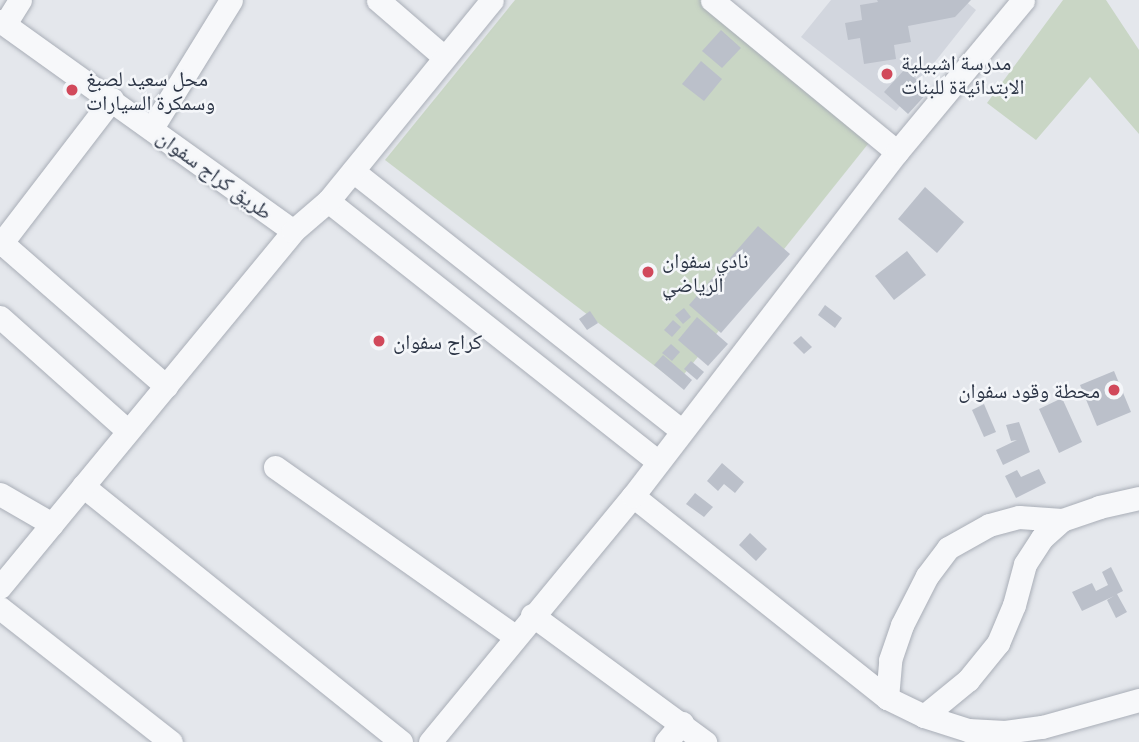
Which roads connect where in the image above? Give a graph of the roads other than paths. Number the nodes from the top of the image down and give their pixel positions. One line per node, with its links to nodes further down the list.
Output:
1 (20, 0): 7 (street)
2 (231, 0): 10 (street)
3 (378, 0): 8 (street)
4 (492, 0): 8 (street)
5 (712, 0): 11 (street)
6 (1023, 0): 11 (street)
7 (2, 22): 9 (street, طريق كراج سفوان)
8 (444, 57): 12 (street)
9 (112, 99): 10 (street, طريق كراج سفوان); 15 (street)
10 (152, 128): 14 (street, طريق كراج سفوان)
11 (897, 152): 18 (street)
12 (353, 171): 13 (street); 18 (street)
13 (328, 201): 14 (street); 20 (street)
14 (293, 231): 17 (street)
15 (1, 244): 17 (street)
16 (0, 317): 19 (street)
17 (166, 386): 19 (street)
18 (682, 430): 20 (street)
19 (128, 431): 22 (street)
20 (657, 461): 24 (street)
21 (275, 467): 31 (street)
22 (83, 486): 27 (street); 37 (street)
23 (0, 494): 27 (street)
24 (633, 496): 30 (street); 32 (street)
25 (1139, 498): 26 (street)
26 (1062, 520): 32 (street); 34 (street)
27 (52, 524): 28 (street)
28 (0, 587)
29 (0, 608): 36 (street)
30 (532, 615): 31 (street); 35 (street)
31 (515, 636): 38 (street)
32 (887, 698): 34 (street)
33 (1139, 700): 34 (street)
34 (924, 716)
35 (682, 723): 39 (street); 40 (street)
36 (171, 742)
37 (401, 742)
38 (430, 742)
39 (666, 742)
40 (705, 742)

